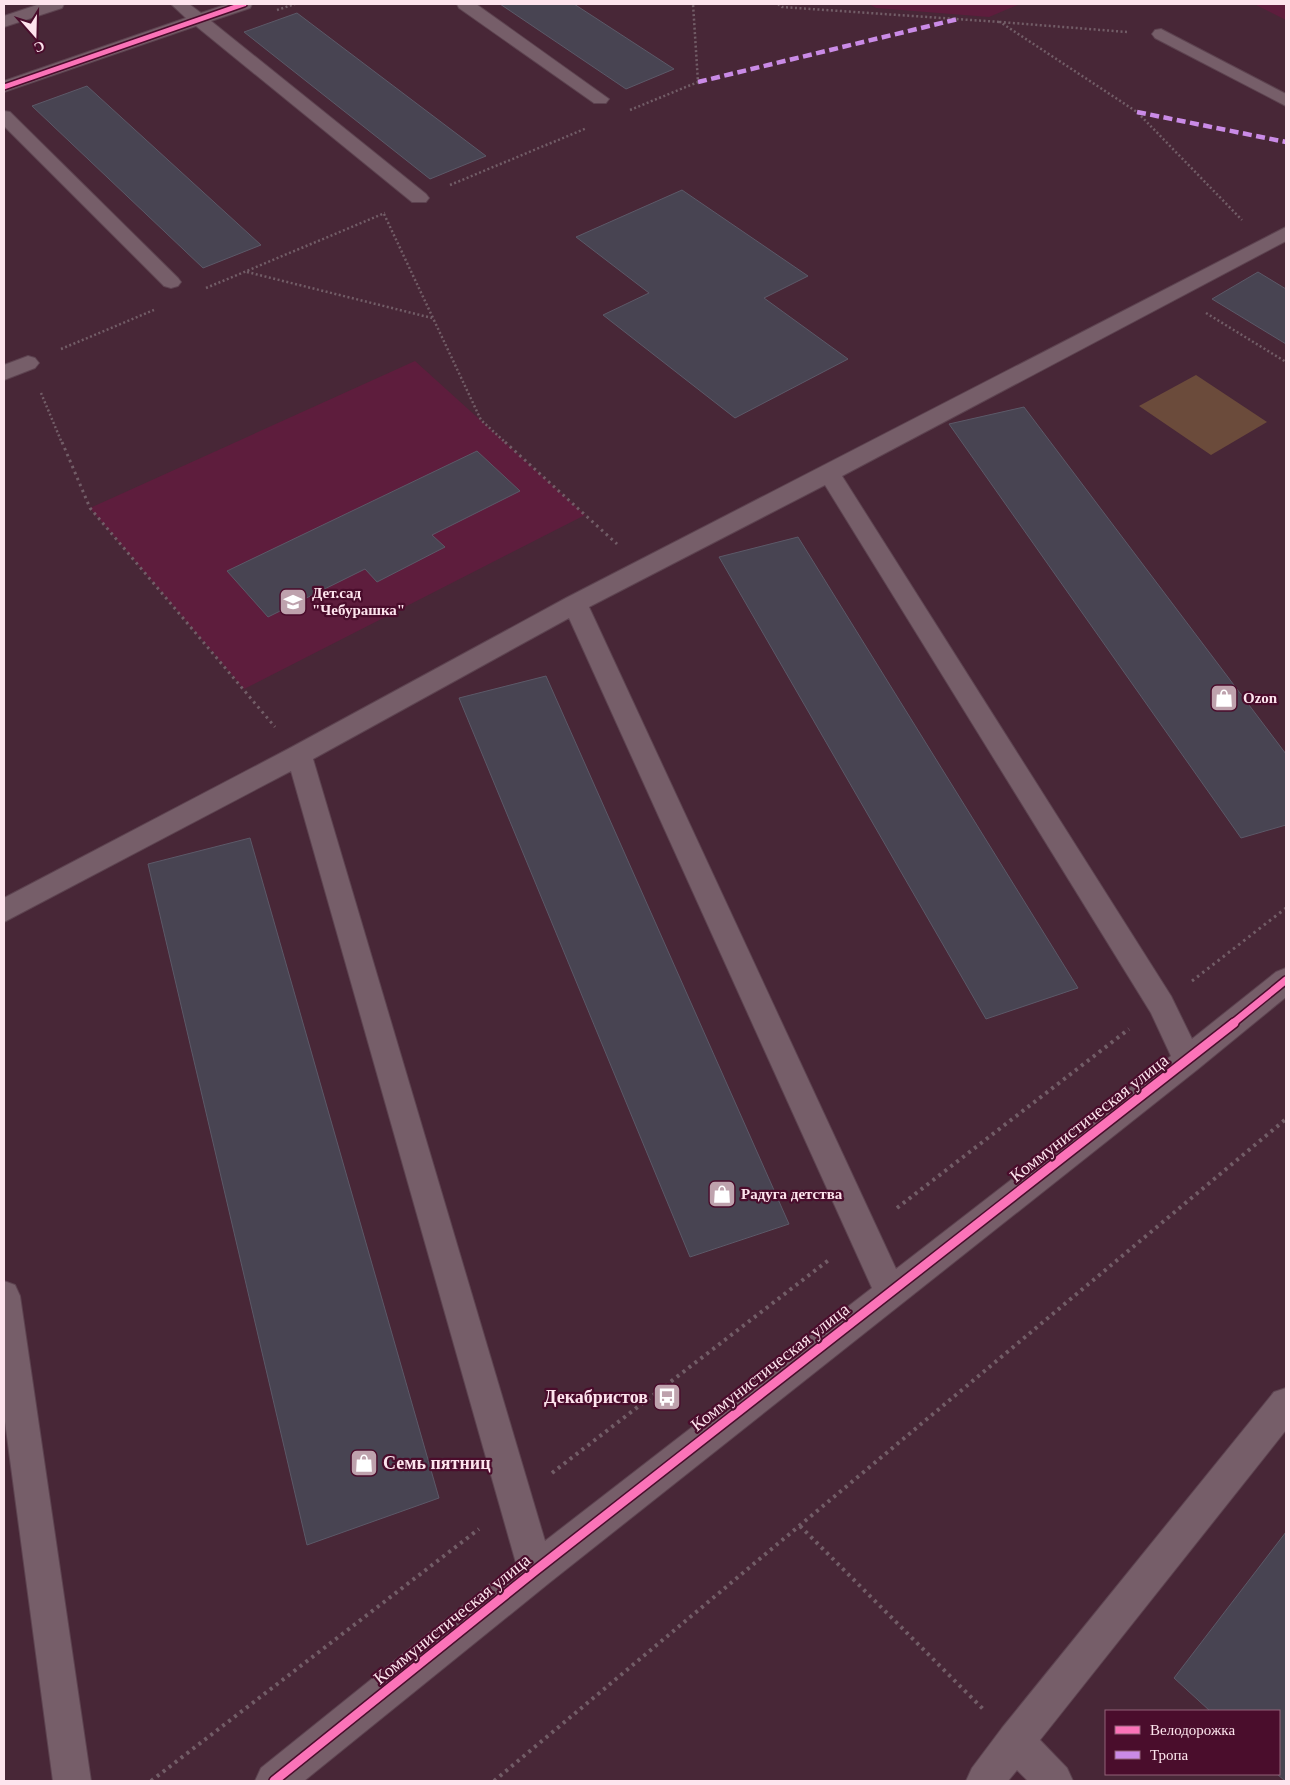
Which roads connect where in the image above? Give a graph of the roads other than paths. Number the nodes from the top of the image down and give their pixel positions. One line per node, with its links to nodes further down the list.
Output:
1 (56, 4): 6 (street)
2 (179, 4): 5 (street)
3 (244, 4): 5 (street)
4 (465, 4): 9 (street)
5 (197, 20): 8 (street); 12 (street)
6 (4, 22)
7 (1161, 34): 10 (street)
8 (4, 87)
9 (600, 99)
10 (1286, 101)
11 (4, 116): 14 (street)
12 (419, 198)
13 (1286, 233): 17 (street)
14 (171, 282)
15 (28, 363): 16 (street)
16 (4, 373)
17 (829, 473): 18 (street); 22 (street)
18 (575, 604): 19 (street); 23 (street)
19 (290, 744): 20 (street); 26 (street)
20 (4, 911)
21 (1286, 980): 22 (street, Коммунистическая улица)
22 (1188, 1060): 23 (street, Коммунистическая улица)
23 (890, 1292): 26 (street, Коммунистическая улица)
24 (4, 1296): 28 (street)
25 (1286, 1404): 27 (street)
26 (536, 1570): 29 (street, Коммунистическая улица)
27 (1014, 1741): 30 (street); 31 (street)
28 (72, 1781)
29 (274, 1781)
30 (985, 1781)
31 (1054, 1781)

